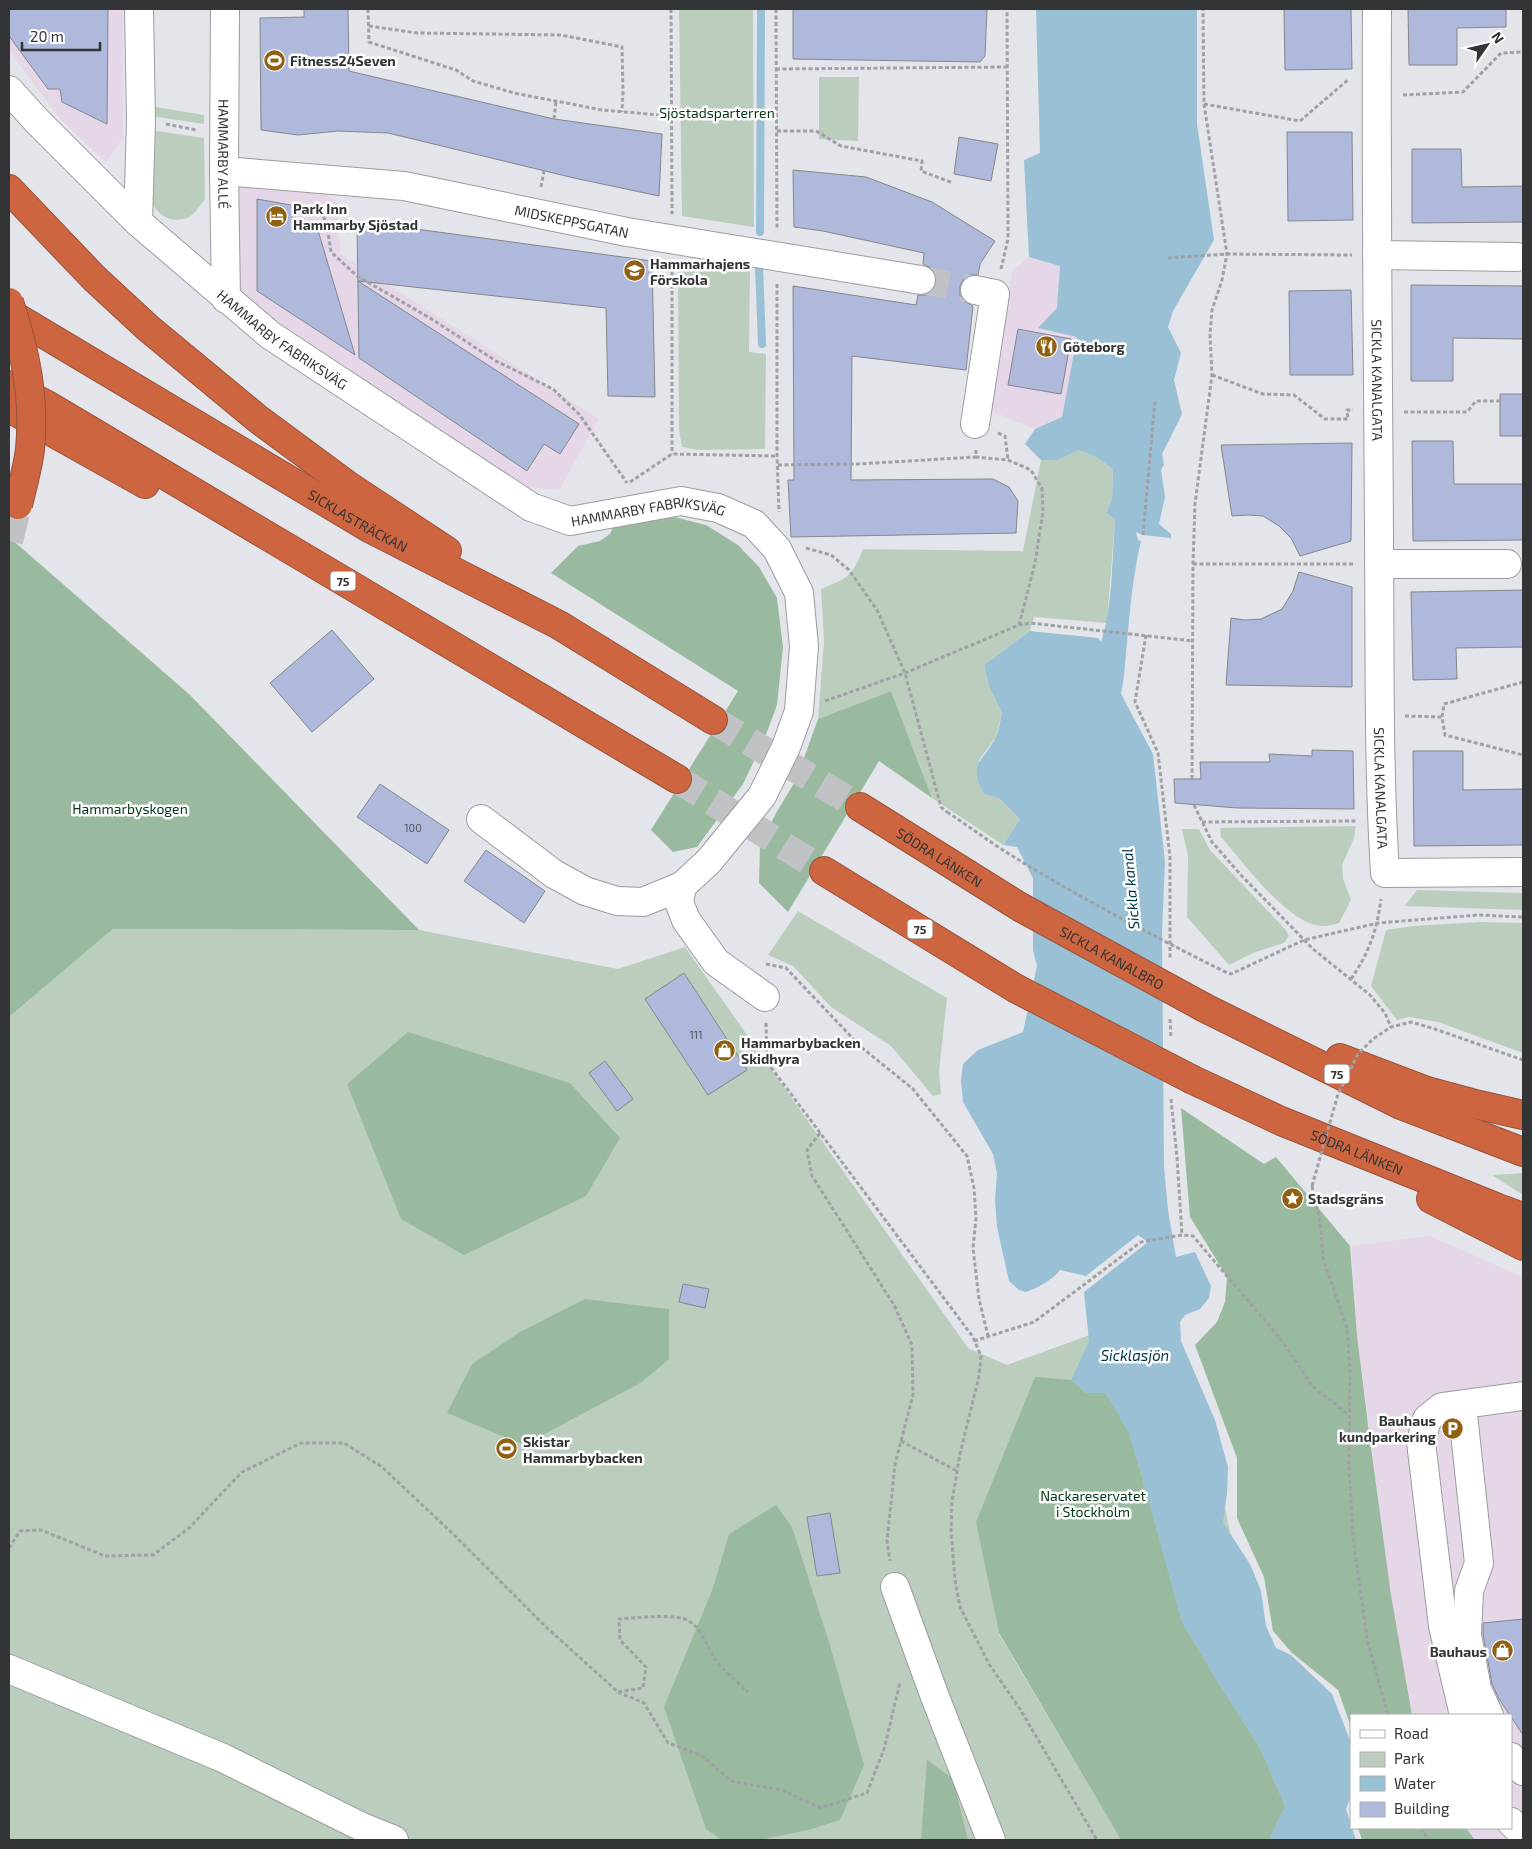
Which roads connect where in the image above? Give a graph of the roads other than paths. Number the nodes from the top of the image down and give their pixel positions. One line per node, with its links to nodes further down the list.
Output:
1 (140, 9): 7 (street)
2 (225, 9): 5 (street, HAMMARBY ALLÉ)
3 (1377, 9): 8 (street, SICKLA KANALGATA)
4 (9, 90): 7 (street, HAMMARBY FABRIKSVÄG)
5 (224, 171): 10 (street, MIDSKEPPSGATAN); 12 (street, HAMMARBY ALLÉ)
6 (9, 189): 22 (highway)
7 (138, 222): 12 (street, HAMMARBY FABRIKSVÄG)
8 (1377, 255): 9 (street); 20 (street, SICKLA KANALGATA)
9 (1517, 257)
10 (921, 280)
11 (985, 292): 17 (street)
12 (226, 299): 29 (street, HAMMARBY FABRIKSVÄG)
13 (9, 302): 18 (highway, bridge)
14 (9, 313): 22 (highway, SICKLASTRÄCKAN)
15 (9, 385): 19 (highway, 75)
16 (9, 408): 19 (highway)
17 (975, 424)
18 (18, 505)
19 (230, 513): 24 (highway, 75)
20 (1379, 564): 21 (street); 28 (street, SICKLA KANALGATA)
21 (1507, 564)
22 (559, 625): 23 (highway, SICKLASTRÄCKAN)
23 (713, 720)
24 (677, 779)
25 (860, 807): 30 (highway, SÖDRA LÄNKEN / 75)
26 (481, 819): 29 (street)
27 (824, 871): 34 (highway, SÖDRA LÄNKEN / 75, bridge)
28 (1523, 872)
29 (682, 886): 31 (street)
30 (1020, 907): 32 (highway, SICKLA KANALBRO / 75, bridge)
31 (765, 997)
32 (1205, 1008): 33 (highway); 35 (highway, 75)
33 (1523, 1115)
34 (1281, 1121): 36 (highway, SÖDRA LÄNKEN / 75); 37 (highway)
35 (1523, 1152)
36 (1523, 1217)
37 (1523, 1246)
38 (1523, 1396): 39 (street)
39 (1462, 1404): 42 (street); 43 (street)
40 (895, 1587): 49 (street)
41 (9, 1669): 48 (street)
42 (1464, 1714)
43 (1489, 1714)
44 (1512, 1758): 45 (street)
45 (1523, 1771)
46 (1512, 1823): 47 (street)
47 (1523, 1834)
48 (394, 1840)
49 (991, 1840)

